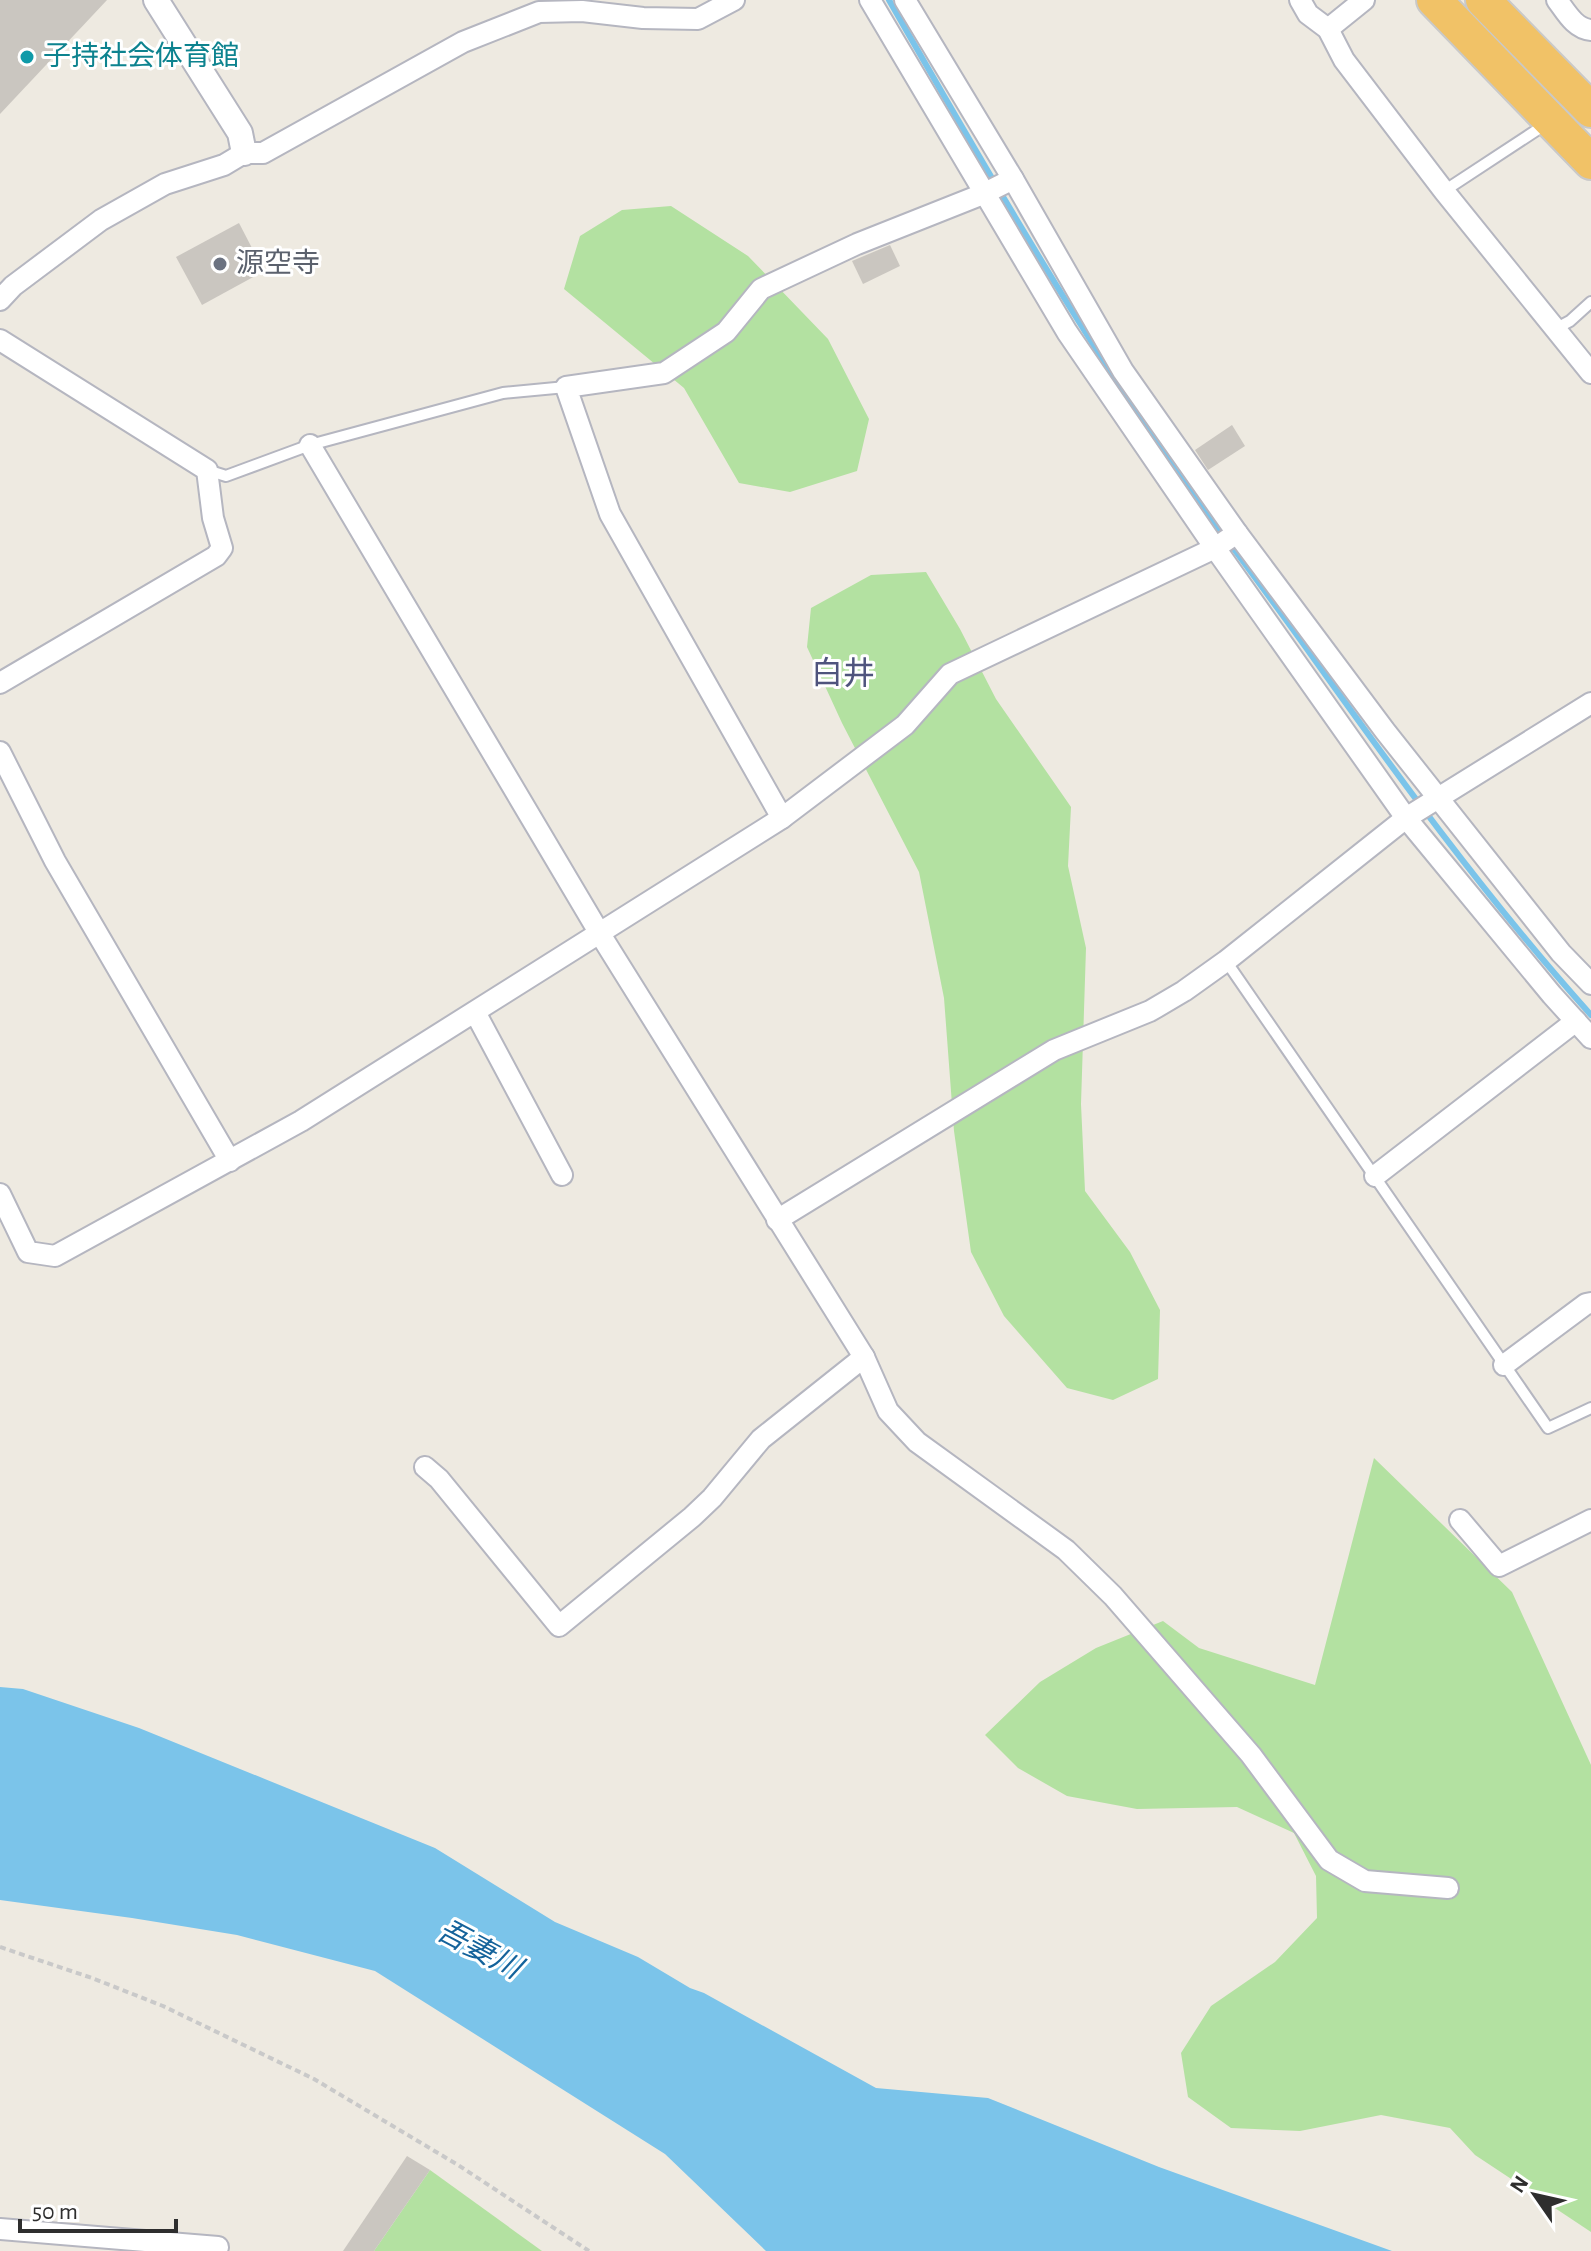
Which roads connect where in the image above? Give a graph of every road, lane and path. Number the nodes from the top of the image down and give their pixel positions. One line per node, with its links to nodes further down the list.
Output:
1 (156, 0): 14 (street)
2 (734, 0): 14 (street)
3 (870, 0): 16 (street)
4 (905, 0): 16 (street)
5 (1300, 0): 10 (street)
6 (1364, 0): 10 (street)
7 (1434, 0): 13 (highway)
8 (1483, 0): 12 (highway)
9 (1557, 0): 11 (street)
10 (1328, 29): 17 (street)
11 (1591, 30)
12 (1591, 110)
13 (1551, 121): 15 (highway); 17 (lane)
14 (244, 153): 18 (street)
15 (1591, 162)
16 (998, 187): 23 (street); 26 (street); 26 (street)
17 (1444, 191): 20 (street)
18 (0, 300)
19 (1591, 302): 20 (lane)
20 (1557, 328): 22 (street)
21 (0, 340): 25 (street)
22 (1591, 373)
23 (566, 387): 24 (lane); 31 (street)
24 (310, 445): 25 (lane); 32 (street)
25 (207, 470): 27 (street)
26 (1227, 540): 30 (street); 30 (street); 31 (street)
27 (0, 683)
28 (1591, 703): 30 (street)
29 (0, 752): 38 (street)
30 (1423, 808): 33 (street); 34 (street); 36 (street)
31 (782, 818): 32 (street)
32 (600, 934): 35 (street); 42 (street)
33 (1226, 961): 40 (lane); 42 (street)
34 (1591, 984)
35 (475, 1012): 38 (street); 39 (street)
36 (1576, 1021): 37 (street); 40 (street)
37 (1591, 1038)
38 (230, 1161): 41 (street)
39 (562, 1175)
40 (1375, 1176): 45 (lane)
41 (0, 1194)
42 (777, 1220): 44 (street)
43 (1591, 1303): 45 (street)
44 (864, 1357): 47 (street); 50 (street)
45 (1504, 1365): 46 (lane)
46 (1591, 1408)
47 (425, 1467)
48 (1460, 1520): 49 (street)
49 (1591, 1520)
50 (1448, 1888)
51 (0, 1947): 55 (path)
52 (0, 2229): 54 (street)
53 (218, 2247): 54 (street)
54 (195, 2248)
55 (589, 2251)

